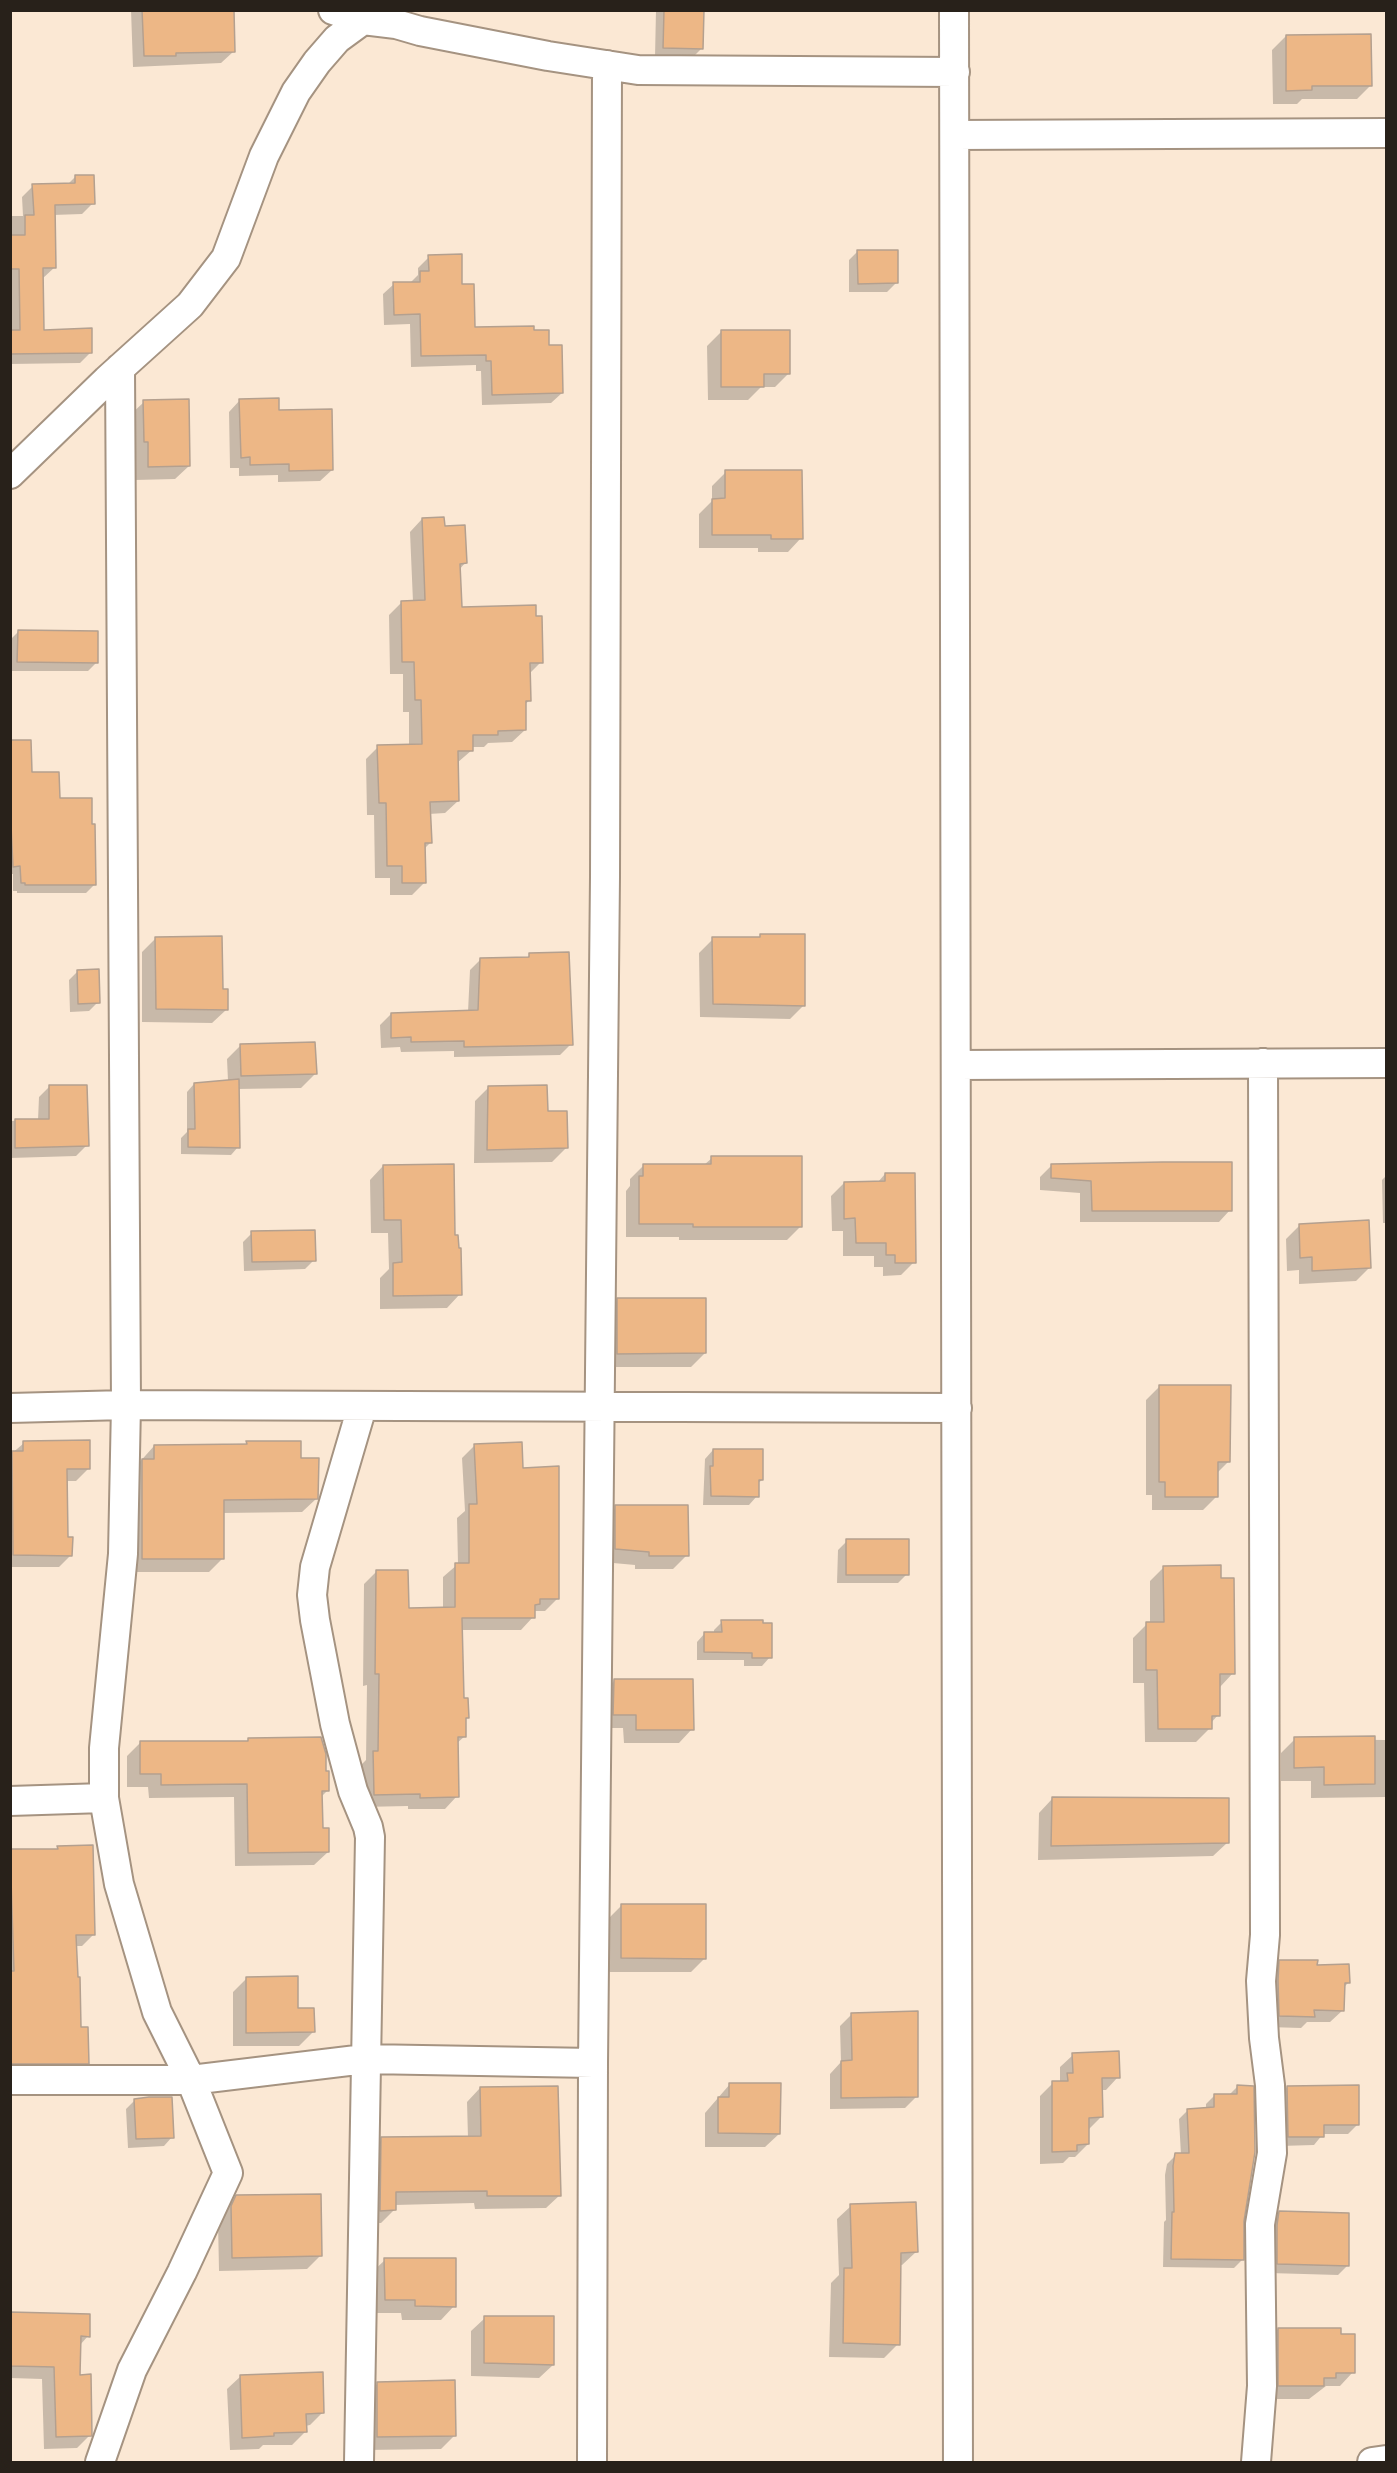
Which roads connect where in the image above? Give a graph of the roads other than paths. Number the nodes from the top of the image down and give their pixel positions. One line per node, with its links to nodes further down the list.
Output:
1 (333, 10): 3 (street)
2 (954, 10): 5 (street)
3 (363, 20): 4 (street); 8 (street)
4 (607, 65): 5 (street); 15 (street)
5 (955, 72): 7 (street)
6 (1386, 133): 7 (street)
7 (955, 135): 12 (street)
8 (120, 368): 9 (street); 13 (street)
9 (10, 474)
10 (1263, 1063): 11 (street); 12 (street); 29 (street)
11 (1386, 1063)
12 (957, 1065): 17 (street)
13 (126, 1405): 14 (street); 16 (street); 18 (street)
14 (362, 1407): 15 (street); 20 (street)
15 (600, 1407): 17 (street); 21 (street)
16 (10, 1408)
17 (957, 1408): 28 (street)
18 (104, 1798): 19 (street); 23 (street)
19 (10, 1800)
20 (365, 2059): 21 (street); 23 (street); 26 (street)
21 (593, 2063): 27 (street)
22 (10, 2080): 23 (street)
23 (191, 2080): 25 (street)
24 (1386, 2460): 30 (street)
25 (100, 2463)
26 (359, 2463)
27 (592, 2463)
28 (958, 2463)
29 (1256, 2463)
30 (1372, 2463)

